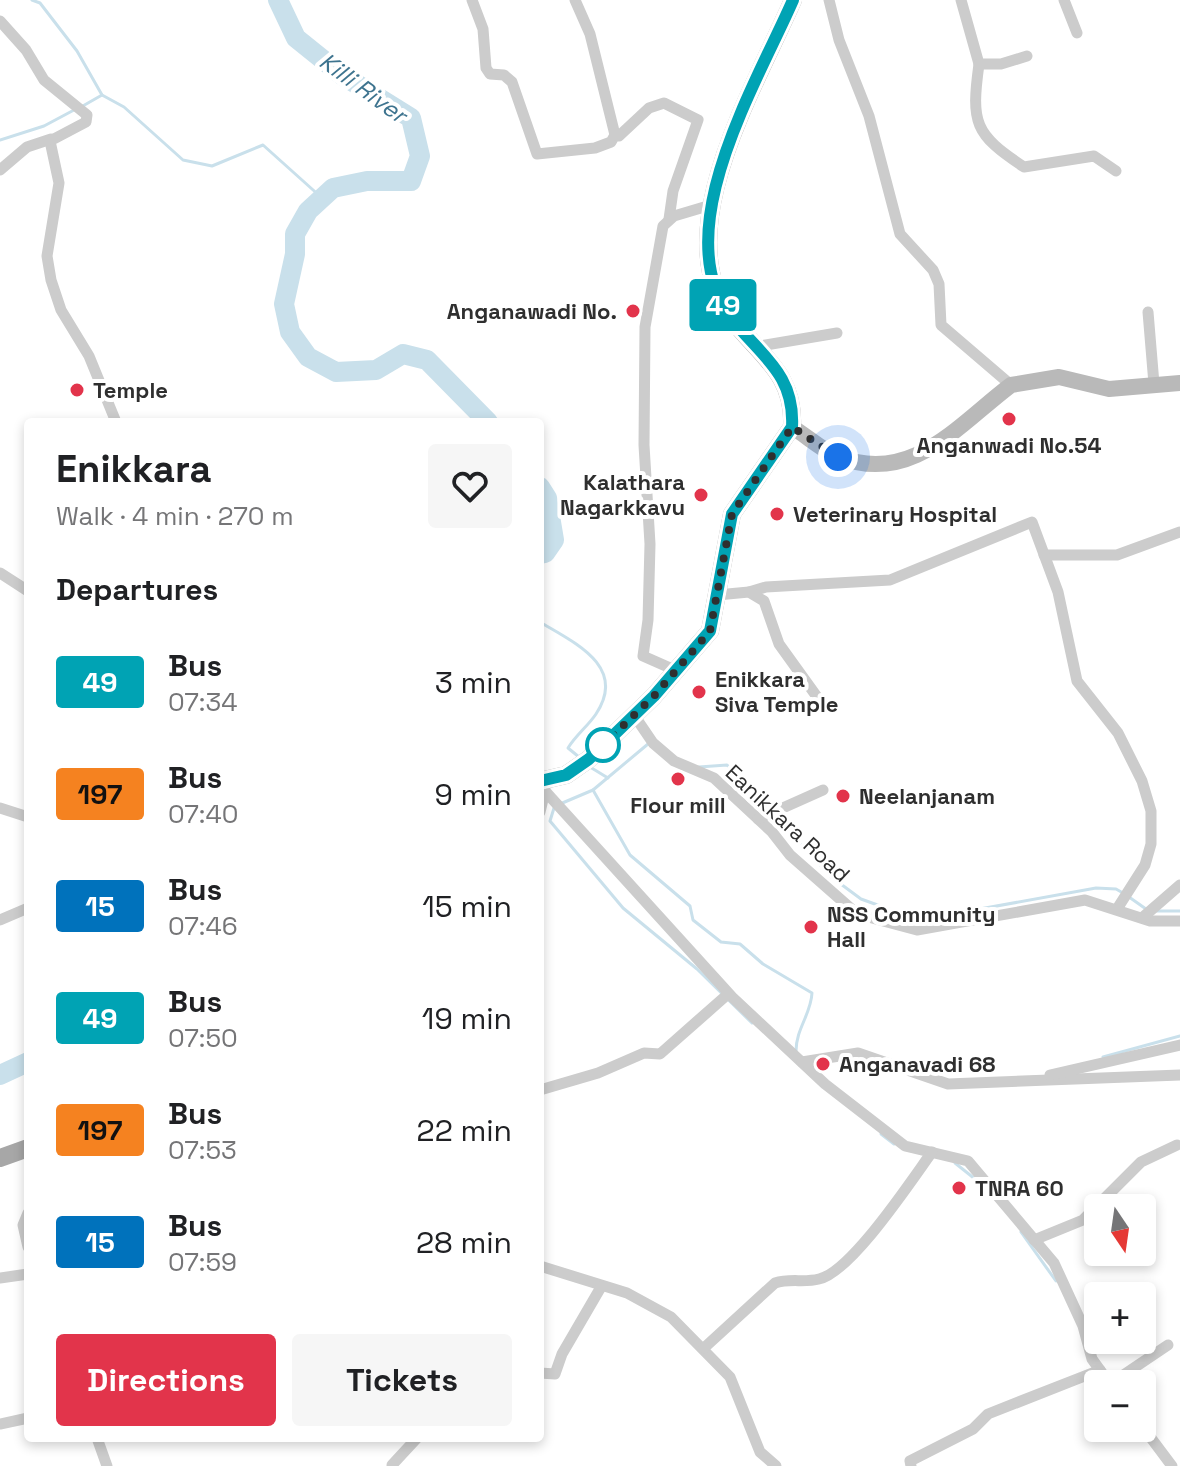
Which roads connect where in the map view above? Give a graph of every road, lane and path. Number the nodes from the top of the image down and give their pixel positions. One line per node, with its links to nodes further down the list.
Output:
1 (472, 0): 11 (street)
2 (575, 0): 11 (street)
3 (793, 0): 15 (main road)
4 (829, 0): 22 (street)
5 (961, 0): 10 (street)
6 (1064, 0): 8 (street)
7 (0, 21): 12 (street)
8 (1077, 33)
9 (1027, 56): 10 (street)
10 (979, 64): 14 (street)
11 (615, 135): 16 (street)
12 (51, 139): 13 (street); 23 (street)
13 (0, 170)
14 (1116, 171)
15 (711, 205): 16 (street); 19 (main road)
16 (669, 219): 31 (street)
17 (1148, 312): 21 (street)
18 (837, 333): 19 (street)
19 (760, 346): 24 (main road)
20 (1180, 383): 21 (street)
21 (1154, 384): 22 (street)
22 (1011, 385): 24 (street)
23 (114, 418)
24 (792, 427): 30 (main road)
25 (1180, 532): 26 (street)
26 (1044, 555): 29 (street); 40 (street)
27 (0, 573): 28 (street)
28 (24, 588)
29 (749, 592): 30 (street); 32 (street)
30 (717, 595): 31 (main road)
31 (677, 671): 33 (main road)
32 (820, 701)
33 (634, 715): 34 (main road); 37 (street, Eanikkara Road)
34 (546, 788): 45 (street)
35 (823, 790): 37 (street)
36 (0, 808): 38 (street)
37 (768, 815): 40 (street, Eanikkara Road)
38 (24, 816)
39 (1180, 885): 42 (street)
40 (1123, 901): 42 (street, Eanikkara Road)
41 (24, 910): 43 (street)
42 (1142, 918): 44 (street, Eanikkara Road)
43 (0, 920)
44 (1180, 921)
45 (728, 994): 47 (street); 50 (street)
46 (1180, 1045): 49 (street)
47 (798, 1059): 49 (street); 53 (street)
48 (1180, 1075): 49 (street)
49 (1022, 1083)
50 (544, 1089)
51 (1177, 1145): 55 (street)
52 (24, 1149): 54 (main road)
53 (932, 1152): 55 (street); 61 (street)
54 (0, 1158)
55 (1034, 1240): 62 (street)
56 (544, 1267): 59 (street)
57 (24, 1275): 58 (street)
58 (0, 1278)
59 (601, 1287): 61 (street); 64 (street)
60 (1168, 1345): 63 (street)
61 (704, 1348): 73 (street)
62 (1100, 1370)
63 (1131, 1370)
64 (544, 1373)
65 (1084, 1376): 74 (street)
66 (24, 1419): 67 (street)
67 (0, 1424)
68 (98, 1442): 71 (street)
69 (413, 1442): 72 (street)
70 (1154, 1442): 75 (street)
71 (107, 1466)
72 (392, 1466)
73 (776, 1466)
74 (911, 1466)
75 (1172, 1466)

